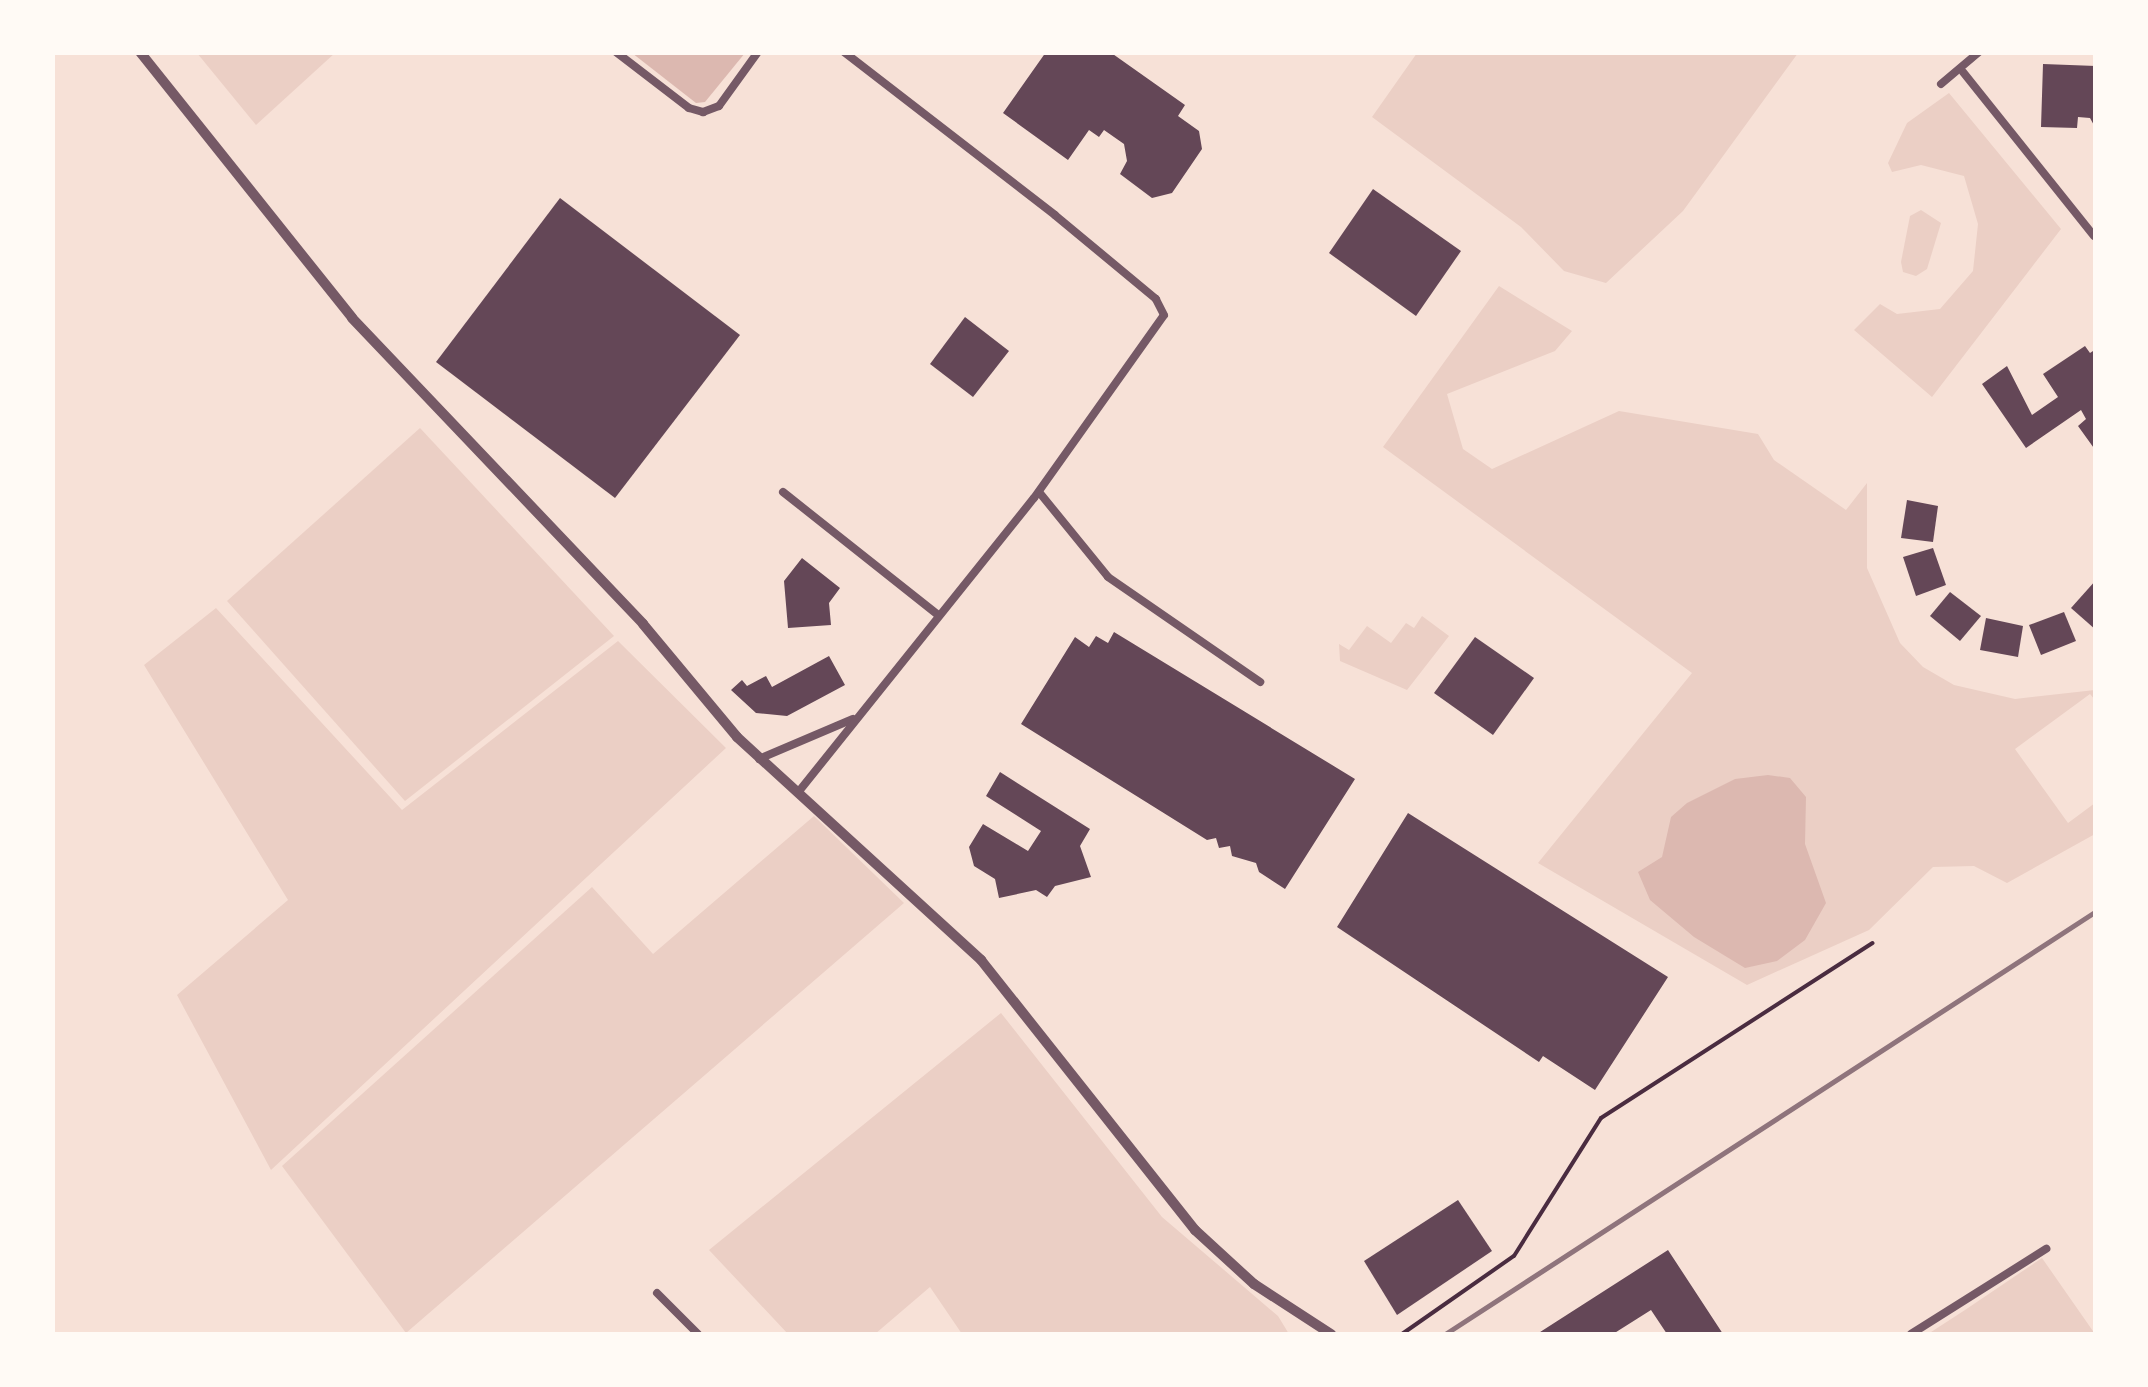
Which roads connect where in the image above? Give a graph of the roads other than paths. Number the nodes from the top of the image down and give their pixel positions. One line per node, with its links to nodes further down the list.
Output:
1 (140, 52): 15 (street)
2 (616, 52): 3 (street)
3 (758, 52)
4 (844, 52): 11 (street)
5 (1979, 52): 6 (street)
6 (1966, 57): 7 (street)
7 (1963, 72): 8 (street); 9 (street)
8 (1942, 84)
9 (2094, 236)
10 (783, 492): 12 (street)
11 (1039, 492): 12 (street); 13 (street)
12 (937, 614): 14 (street)
13 (1260, 682)
14 (853, 719): 15 (street); 16 (street)
15 (759, 759): 16 (street)
16 (800, 790): 19 (street)
17 (2046, 1249): 22 (street)
18 (657, 1293): 20 (street)
19 (1309, 1328): 21 (street)
20 (698, 1334)
21 (1332, 1334)
22 (1911, 1334)

